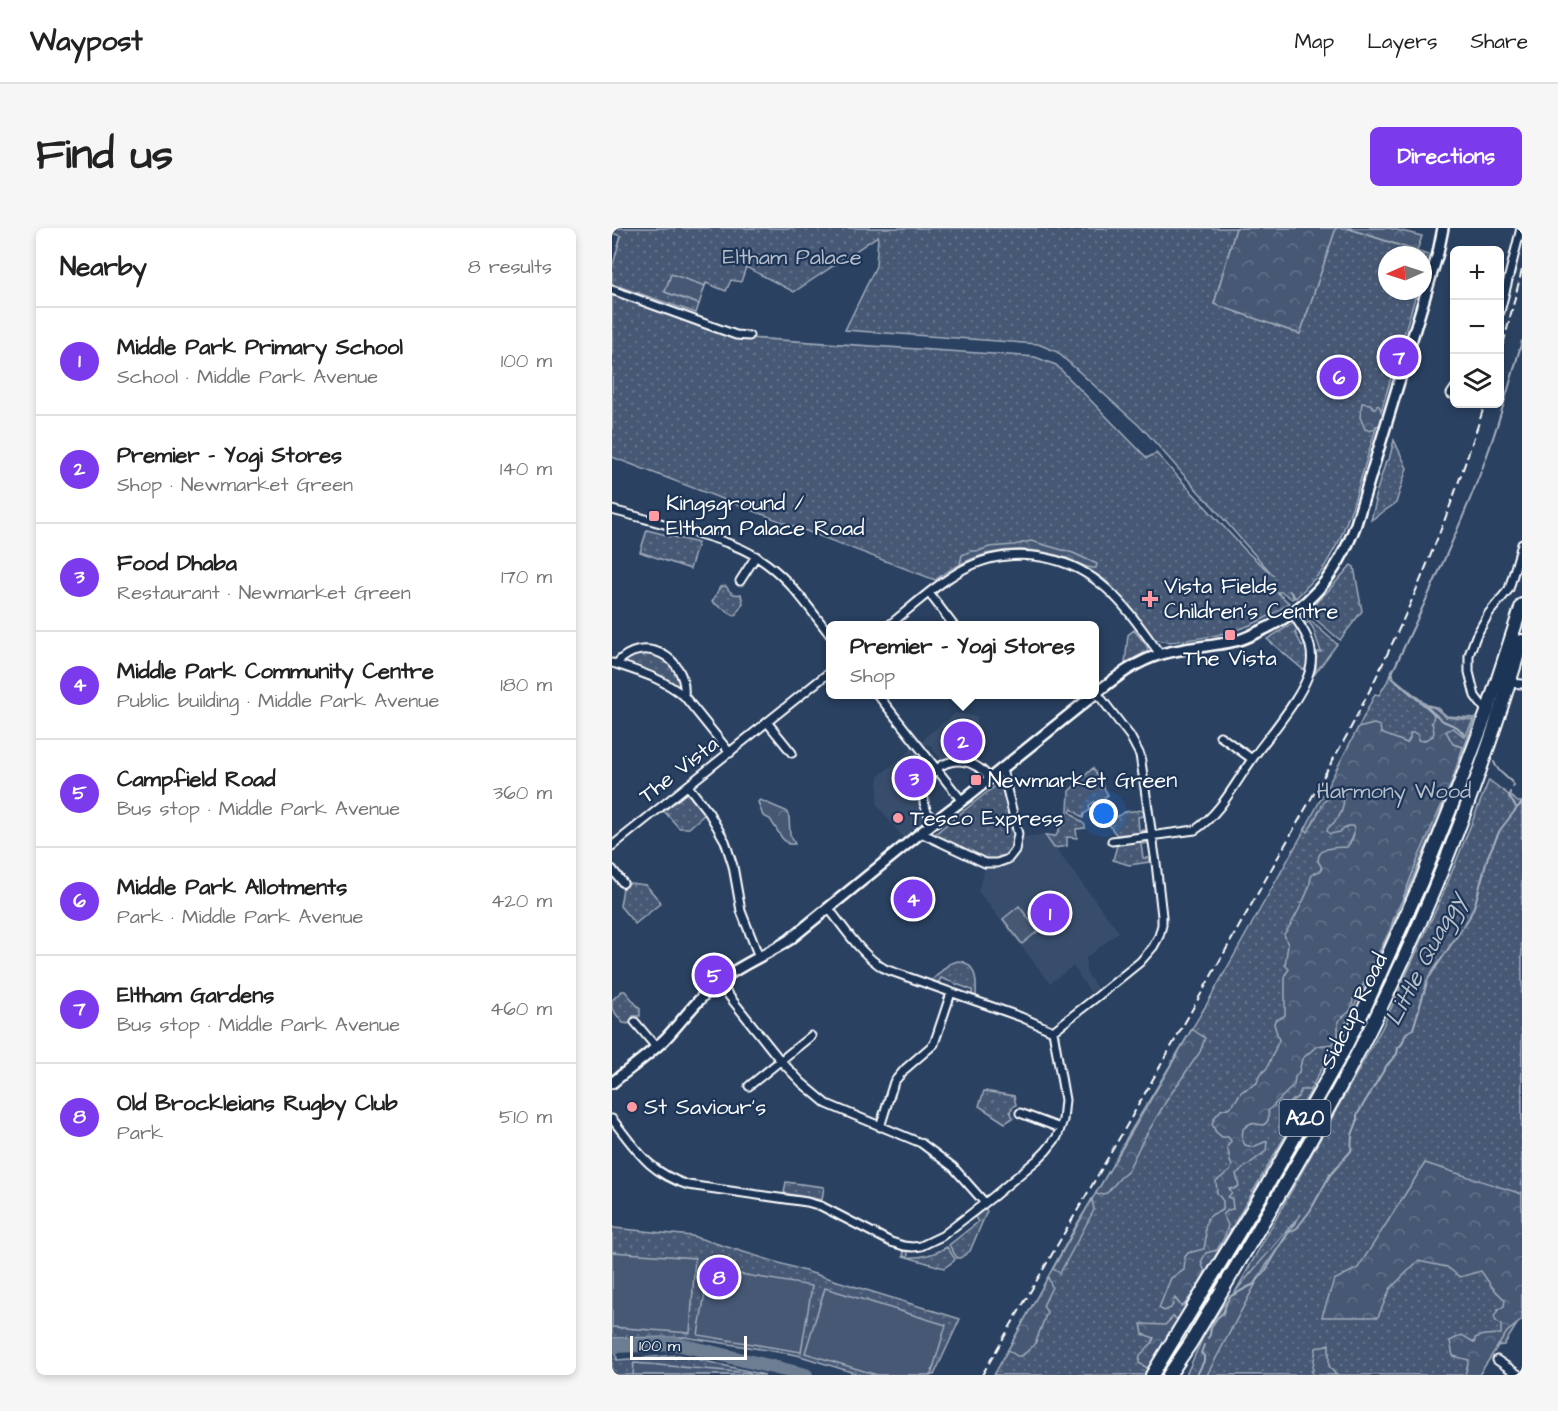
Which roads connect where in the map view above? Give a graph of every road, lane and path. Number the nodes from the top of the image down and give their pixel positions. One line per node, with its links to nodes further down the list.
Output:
1 (1443, 228): 12 (street)
2 (1521, 228): 4 (street)
3 (612, 290): 5 (street)
4 (1503, 300)
5 (749, 336)
6 (612, 510): 8 (street)
7 (1522, 544): 26 (street)
8 (756, 556): 9 (street); 15 (street)
9 (740, 581)
10 (929, 593): 13 (street); 14 (street); 17 (street)
11 (1522, 605): 26 (highway, Sidcup Road / A20)
12 (1292, 613): 17 (street); 31 (street)
13 (894, 621)
14 (950, 621)
15 (826, 630)
16 (1522, 641): 20 (highway, Sidcup Road / A20)
17 (1160, 654): 21 (street)
18 (614, 664): 22 (street); 22 (street)
19 (826, 675): 27 (street, The Vista)
20 (1516, 684): 62 (highway, Sidcup Road / A20)
21 (1099, 692)
22 (684, 696): 29 (street)
23 (1099, 698): 39 (street)
24 (881, 699): 32 (street)
25 (1090, 699): 33 (street)
26 (1487, 712): 61 (highway, Sidcup Road / A20)
27 (767, 722): 29 (street, The Vista); 30 (street)
28 (1220, 736): 31 (street)
29 (730, 753): 35 (street, The Vista)
30 (792, 753)
31 (1252, 759): 39 (street)
32 (936, 768): 34 (street); 36 (street); 37 (street)
33 (1002, 769): 34 (street); 38 (street)
34 (990, 779): 36 (street)
35 (687, 786): 41 (street, The Vista); 45 (street)
36 (962, 801): 37 (street)
37 (934, 822): 38 (street)
38 (921, 833): 44 (street)
39 (1152, 836): 40 (street); 49 (street)
40 (1112, 841)
41 (612, 846)
42 (612, 869): 43 (street)
43 (623, 883)
44 (830, 909): 45 (street); 47 (street)
45 (759, 957): 46 (street)
46 (718, 982): 51 (street); 52 (street)
47 (951, 993): 49 (street); 57 (street)
48 (635, 1022): 51 (street)
49 (1053, 1031): 58 (street)
50 (811, 1036): 52 (street)
51 (656, 1047): 53 (street)
52 (780, 1060): 54 (street); 57 (street)
53 (612, 1083)
54 (749, 1086)
55 (1020, 1113): 58 (street)
56 (612, 1119): 59 (street)
57 (880, 1127): 59 (street)
58 (1060, 1128): 59 (street)
59 (985, 1203)
60 (1497, 1360): 63 (street)
61 (1152, 1375)
62 (1169, 1375)
63 (1519, 1375)

